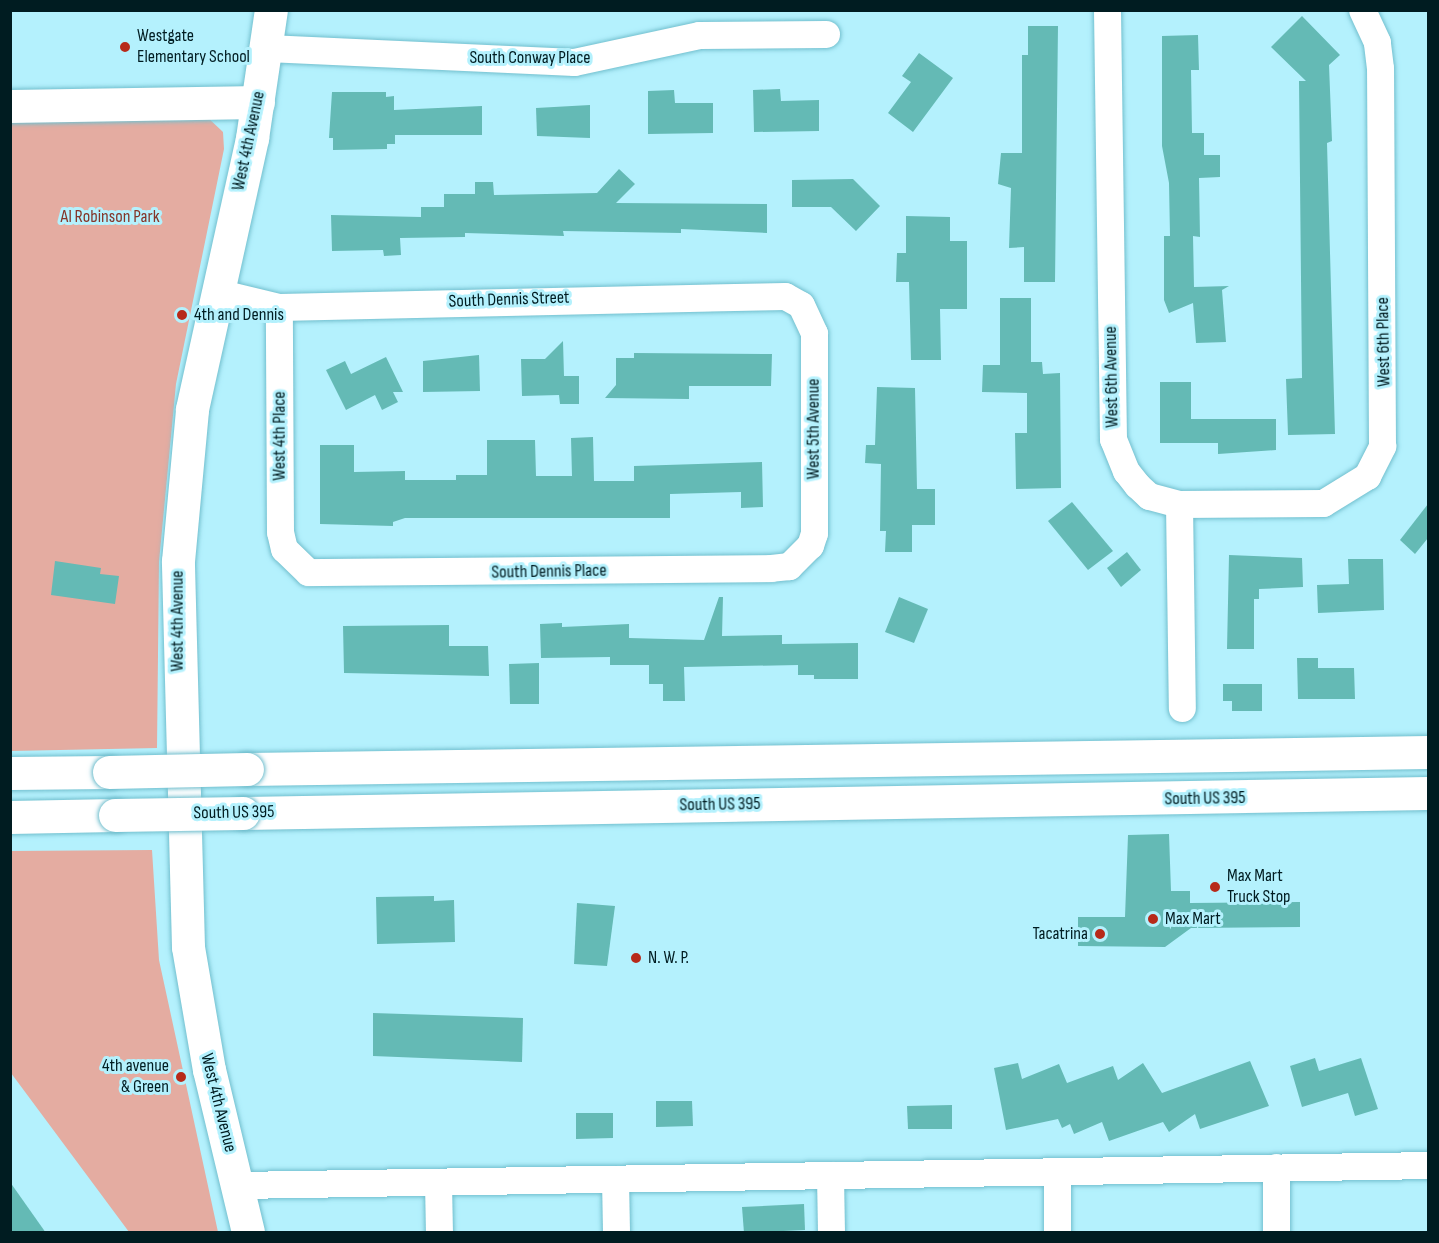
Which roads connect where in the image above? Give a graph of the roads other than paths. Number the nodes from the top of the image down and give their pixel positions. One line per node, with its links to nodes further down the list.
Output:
1 (271, 10): 5 (main road, West 4th Avenue)
2 (1107, 10): 11 (street, West 6th Avenue)
3 (1362, 10): 11 (street, West 6th Place)
4 (826, 34): 5 (street, South Conway Place)
5 (267, 48): 6 (main road, West 4th Avenue)
6 (258, 102): 7 (main road); 8 (main road, West 4th Avenue)
7 (10, 106)
8 (216, 292): 10 (street, South Dennis Street); 25 (main road, West 4th Avenue)
9 (801, 305): 10 (street, South Dennis Street); 12 (street, West 5th Avenue)
10 (279, 307): 13 (street, West 4th Place)
11 (1179, 504): 14 (street)
12 (804, 555): 13 (street, South Dennis Place)
13 (294, 561)
14 (1182, 708)
15 (1428, 752): 16 (main road, bridge)
16 (10, 772)
17 (1428, 793): 18 (main road, South US 395, bridge)
18 (10, 817)
19 (1428, 1165): 20 (street)
20 (1276, 1167): 21 (street); 31 (street)
21 (1057, 1171): 22 (street); 30 (street)
22 (830, 1175): 23 (street); 29 (street)
23 (615, 1179): 24 (street); 28 (street)
24 (438, 1182): 25 (street); 27 (street)
25 (238, 1185): 26 (main road, West 4th Avenue)
26 (248, 1233)
27 (439, 1233)
28 (616, 1233)
29 (831, 1233)
30 (1057, 1233)
31 (1276, 1233)

